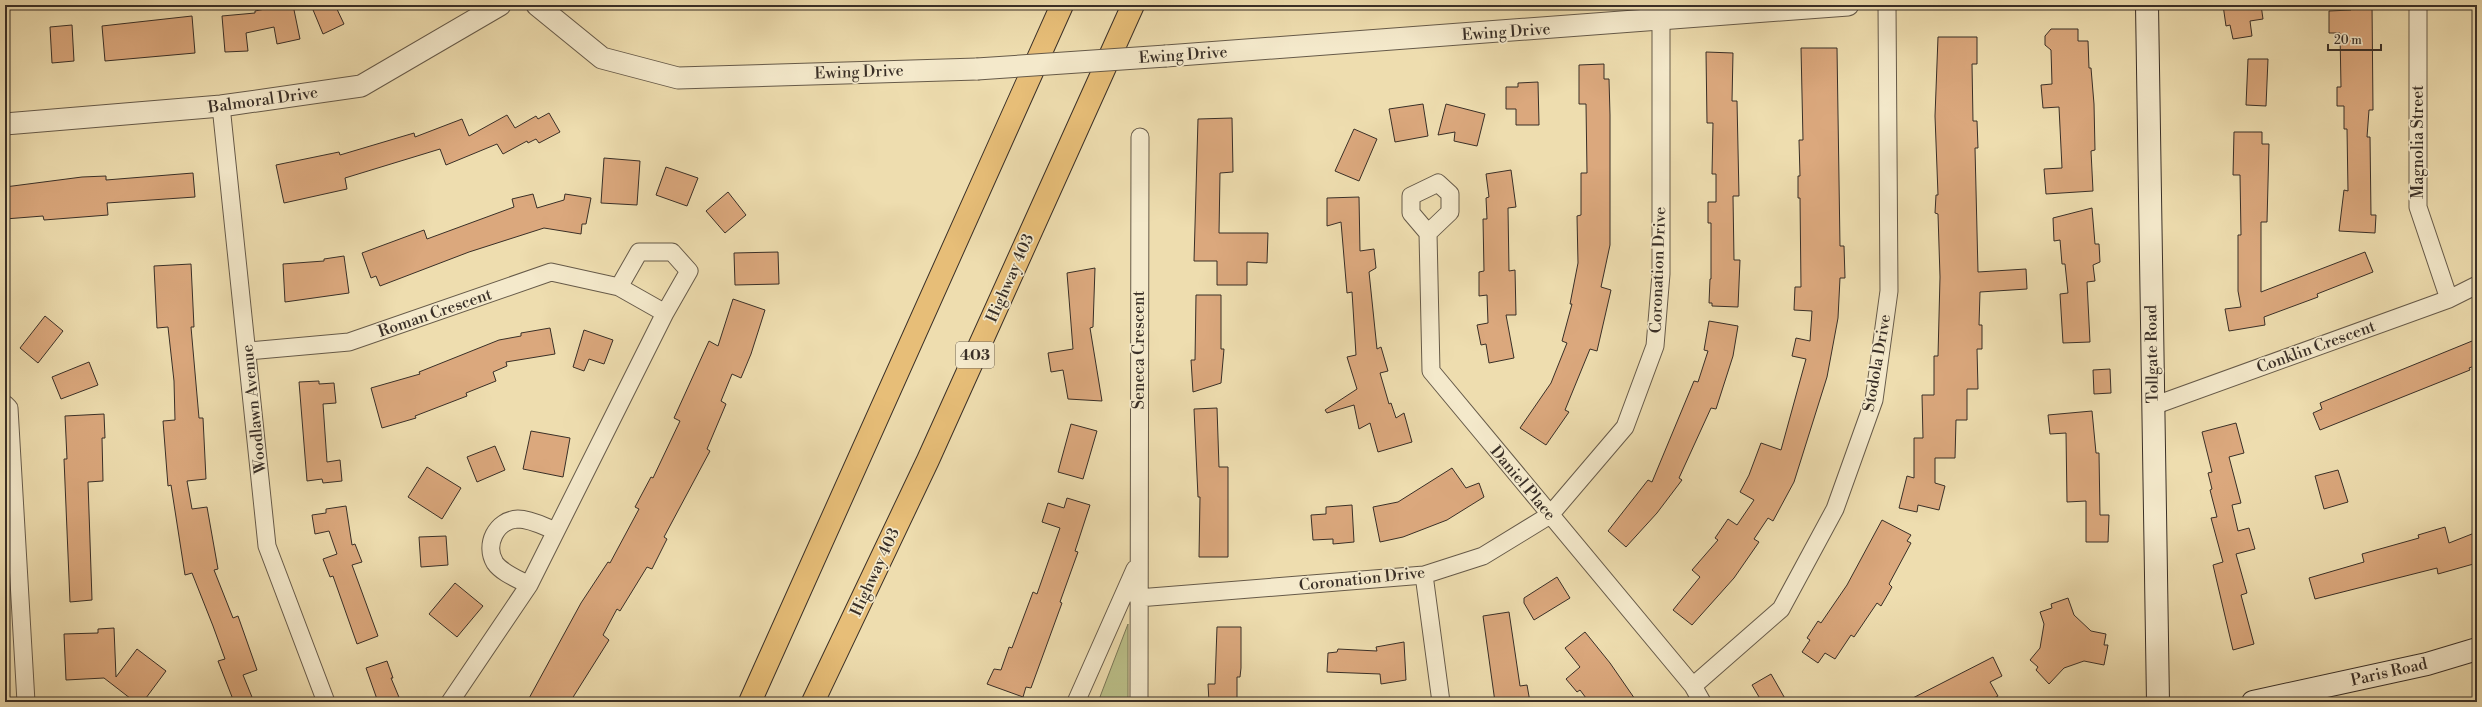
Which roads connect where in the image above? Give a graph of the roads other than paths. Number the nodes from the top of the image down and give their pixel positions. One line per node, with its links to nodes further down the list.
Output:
1 (500, 5): 10 (street, Balmoral Drive)
2 (537, 5): 9 (street, Ewing Drive, bridge)
3 (1062, 5): 32 (highway)
4 (1133, 5): 33 (highway, Highway 403 / 403)
5 (1848, 5): 9 (street, Ewing Drive)
6 (1888, 5): 28 (street, Stodola Drive)
7 (2147, 5): 20 (main road, Tollgate Road)
8 (2418, 5): 16 (street, Magnolia Street)
9 (1661, 21): 21 (street, Coronation Drive)
10 (221, 106): 11 (street, Balmoral Drive); 18 (street, Woodlawn Avenue)
11 (5, 124)
12 (1140, 137): 23 (street, Seneca Crescent)
13 (1428, 233): 21 (street, Daniel Place)
14 (2477, 285): 16 (street, Conklin Crescent)
15 (618, 287): 17 (street, Roman Crescent); 17 (street); 18 (street, Roman Crescent)
16 (2448, 299): 20 (street, Conklin Crescent)
17 (665, 313): 22 (street)
18 (248, 351): 30 (street, Woodlawn Avenue)
19 (5, 404): 29 (street)
20 (2153, 406): 38 (main road, Tollgate Road)
21 (1550, 515): 24 (street, Coronation Drive); 28 (street, Daniel Place)
22 (556, 531): 25 (street); 25 (street)
23 (1138, 563): 26 (street, Seneca Crescent); 34 (street, Seneca Crescent)
24 (1424, 575): 26 (street, Coronation Drive); 36 (street)
25 (529, 584): 31 (street)
26 (1138, 598): 35 (street, Seneca Crescent)
27 (2477, 649): 39 (main road, Paris Road)
28 (1693, 686): 37 (street, Daniel Place)
29 (26, 702)
30 (326, 702)
31 (450, 702)
32 (750, 702)
33 (813, 702)
34 (1076, 702)
35 (1139, 702)
36 (1441, 702)
37 (1702, 702)
38 (2158, 702)
39 (2253, 702)

